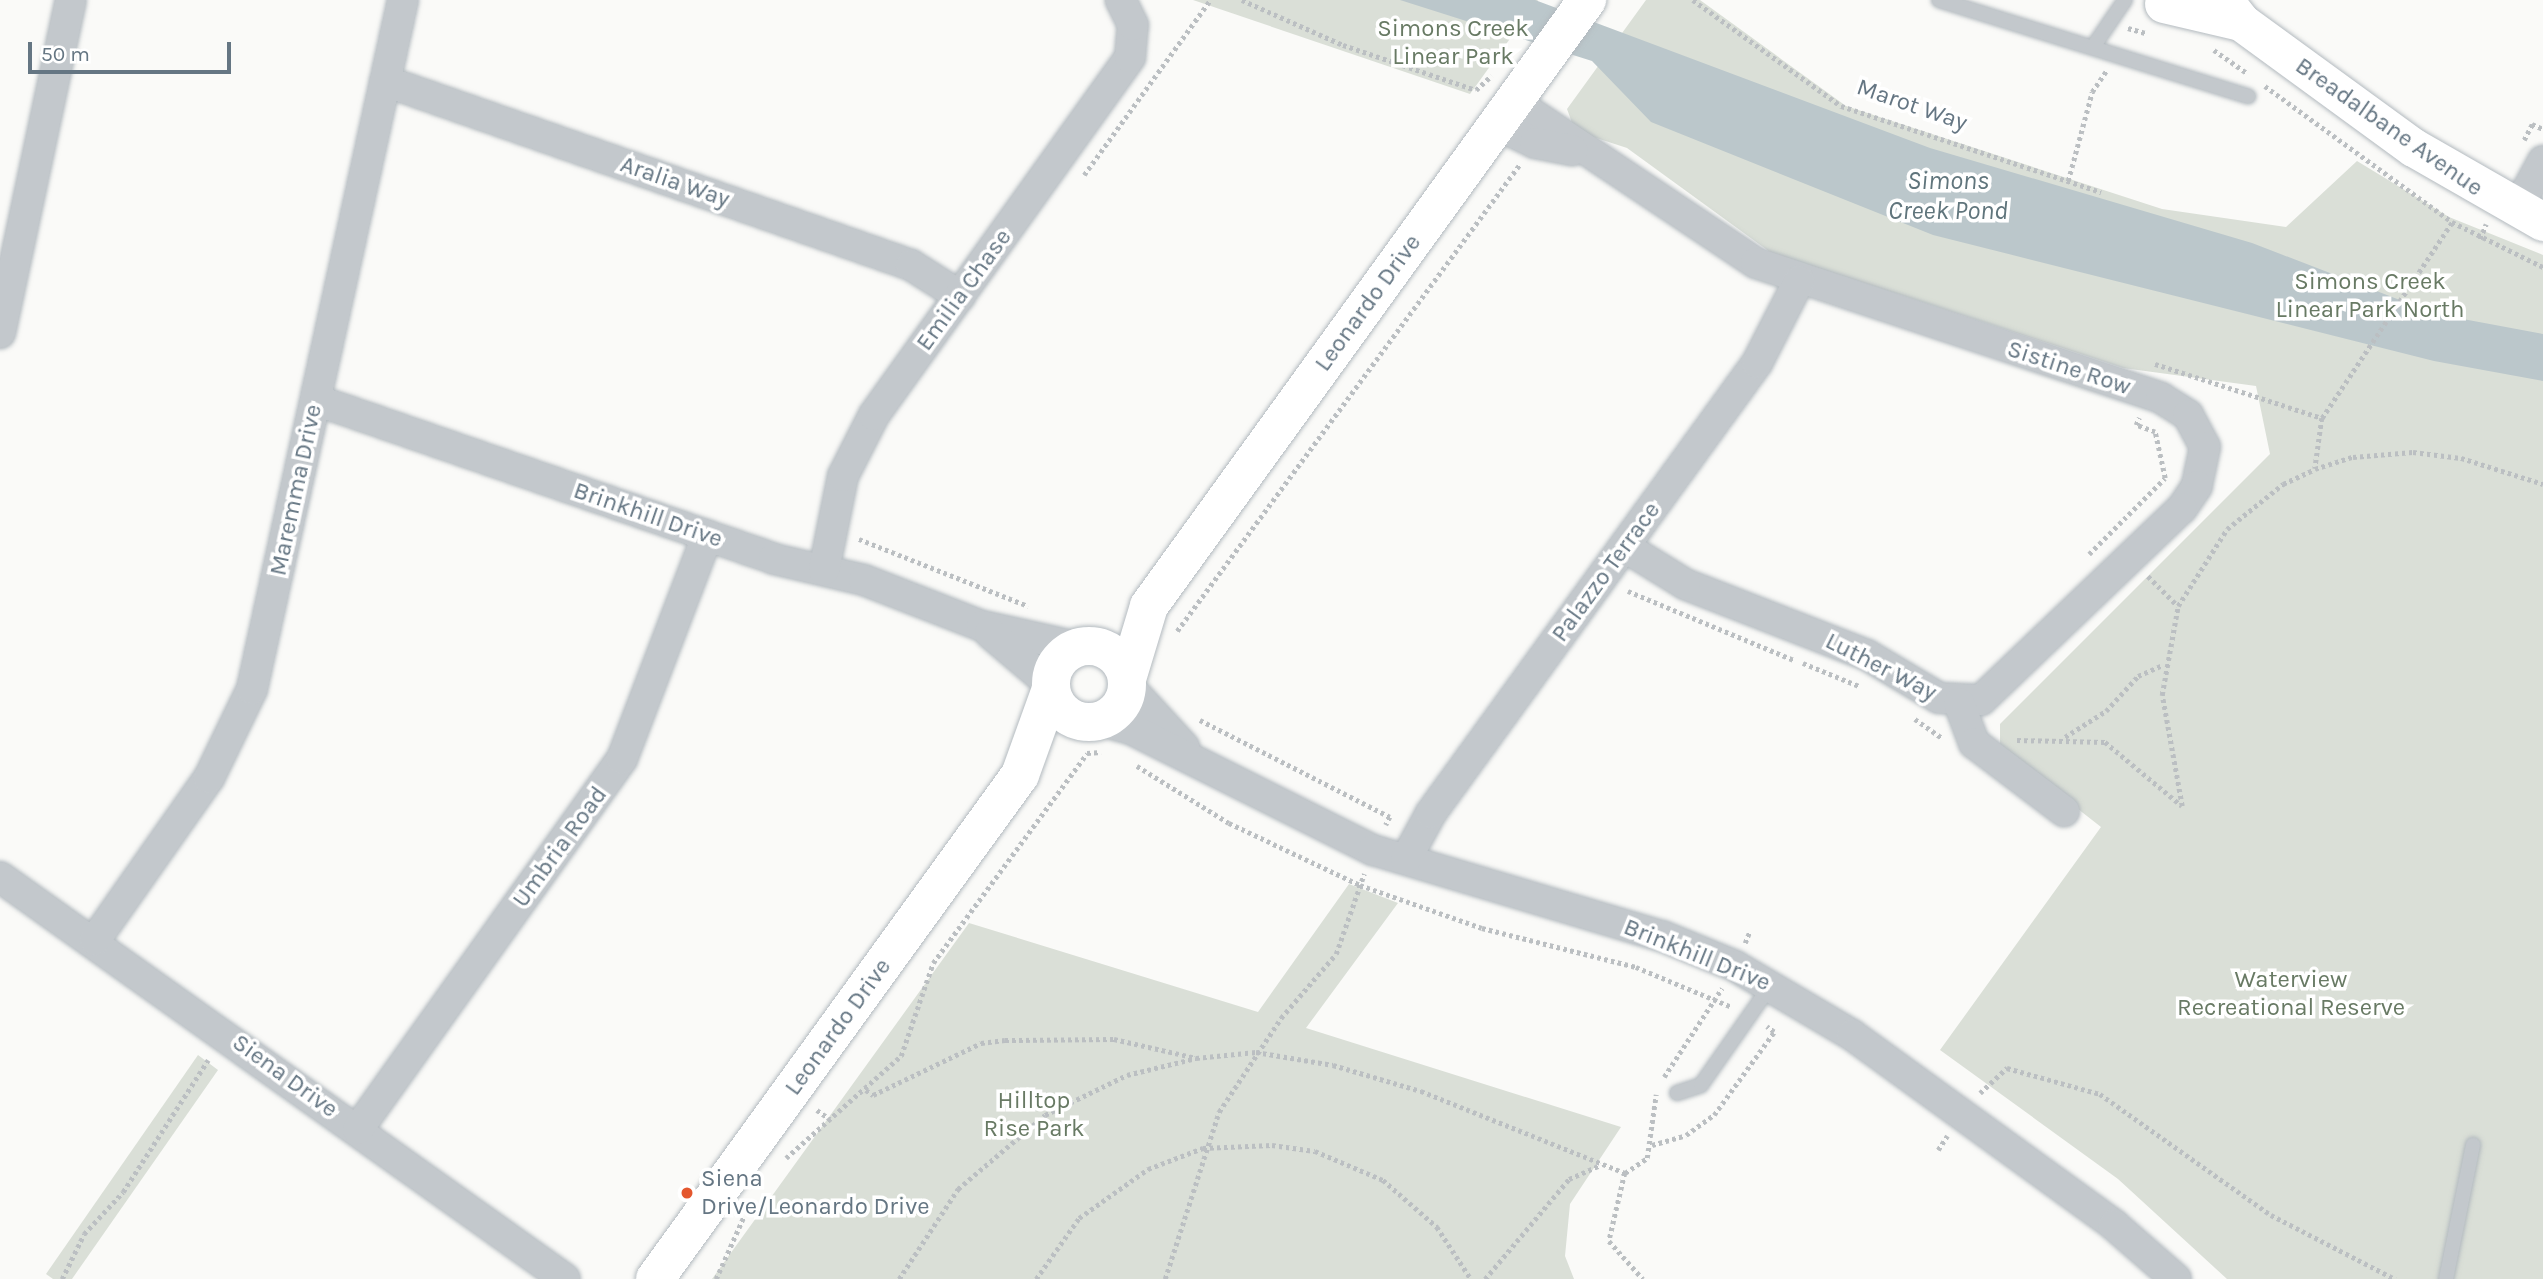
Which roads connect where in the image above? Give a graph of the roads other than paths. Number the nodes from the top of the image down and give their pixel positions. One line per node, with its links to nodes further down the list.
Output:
1 (71, 0): 17 (street)
2 (403, 0): 10 (street, Maremma Drive)
3 (1587, 0): 11 (street, Leonardo Drive)
4 (1940, 0): 9 (lane)
5 (2125, 0): 6 (lane)
6 (2149, 11): 7 (street, Breadalbane Avenue); 9 (lane)
7 (2232, 11): 14 (street, Breadalbane Avenue)
8 (1127, 13): 16 (street, Emilia Chase)
9 (2093, 47): 12 (lane)
10 (385, 81): 16 (street, Aralia Way); 18 (street, Maremma Drive)
11 (1519, 93): 15 (street, Sistine Row); 22 (street, Leonardo Drive)
12 (2248, 96)
13 (2543, 161): 14 (street)
14 (2530, 217)
15 (1799, 281): 20 (street, Palazzo Terrace); 27 (street, Sistine Row)
16 (960, 296): 21 (street, Emilia Chase)
17 (0, 333)
18 (316, 400): 19 (street, Brinkhill Drive); 34 (street, Maremma Drive)
19 (707, 536): 21 (street, Brinkhill Drive); 37 (street, Umbria Road)
20 (1636, 555): 27 (street, Luther Way); 32 (street, Palazzo Terrace)
21 (824, 570): 23 (street, Brinkhill Drive)
22 (1149, 606): 24 (street, Leonardo Drive); 25 (street, Leonardo Drive)
23 (982, 626): 24 (street, Brinkhill Drive); 26 (street, Brinkhill Drive)
24 (1079, 647): 25 (street); 26 (street)
25 (1127, 682): 28 (street); 29 (street, Brinkhill Drive)
26 (1051, 687): 28 (street); 30 (street, Leonardo Drive)
27 (1959, 702): 31 (street, Luther Way)
28 (1099, 721): 29 (street, Brinkhill Drive); 30 (street, Leonardo Drive)
29 (1196, 760): 32 (street, Brinkhill Drive)
30 (1020, 775): 40 (street, Leonardo Drive)
31 (2064, 811)
32 (1406, 859): 35 (street, Brinkhill Drive)
33 (0, 877): 34 (street, Siena Drive)
34 (94, 940): 37 (street, Siena Drive)
35 (1770, 985): 36 (lane); 41 (street, Brinkhill Drive)
36 (1677, 1093)
37 (358, 1129): 39 (street, Siena Drive)
38 (2473, 1145): 42 (lane)
39 (565, 1279)
40 (655, 1279)
41 (2176, 1279)
42 (2446, 1279)

